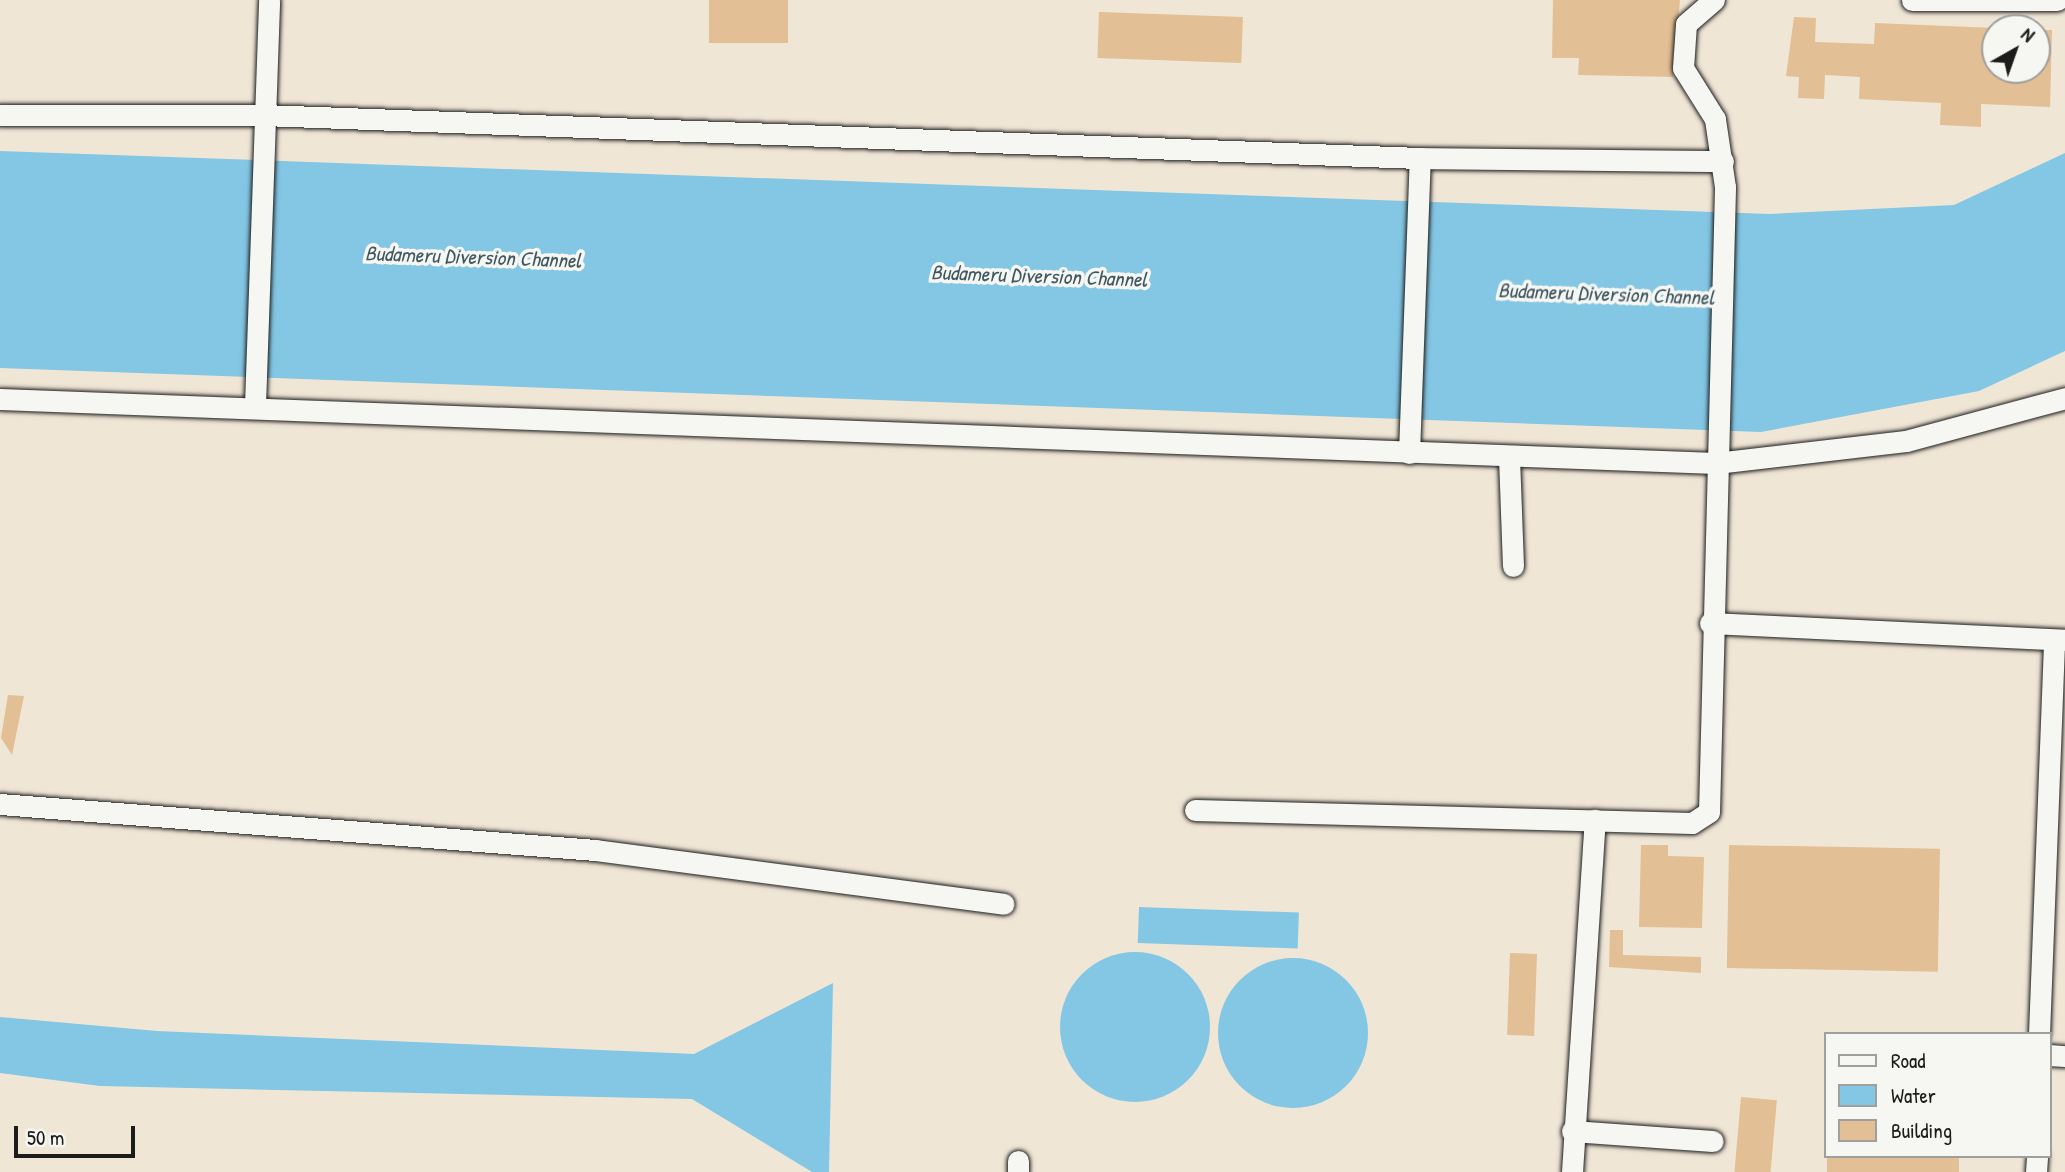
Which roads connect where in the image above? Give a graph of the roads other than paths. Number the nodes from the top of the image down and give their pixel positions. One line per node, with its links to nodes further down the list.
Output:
1 (269, 0): 6 (lane)
2 (1714, 0): 8 (lane)
3 (1912, 0): 4 (lane)
4 (2057, 0)
5 (0, 115): 6 (lane)
6 (263, 115): 7 (lane); 9 (lane)
7 (1420, 158): 8 (lane); 12 (lane)
8 (1723, 161): 13 (lane)
9 (255, 397): 11 (lane); 12 (lane)
10 (2065, 398): 13 (lane)
11 (0, 399)
12 (1410, 446): 14 (lane)
13 (1717, 453): 14 (lane); 16 (lane)
14 (1509, 457): 15 (lane)
15 (1513, 566)
16 (1710, 623): 17 (lane); 21 (lane)
17 (2060, 640): 18 (lane)
18 (2057, 777): 23 (lane)
19 (0, 804): 22 (lane)
20 (1195, 810): 21 (lane)
21 (1595, 820): 24 (lane)
22 (1003, 904)
23 (2039, 1032)
24 (1572, 1131): 25 (lane); 26 (lane)
25 (1713, 1141)
26 (1572, 1172)

